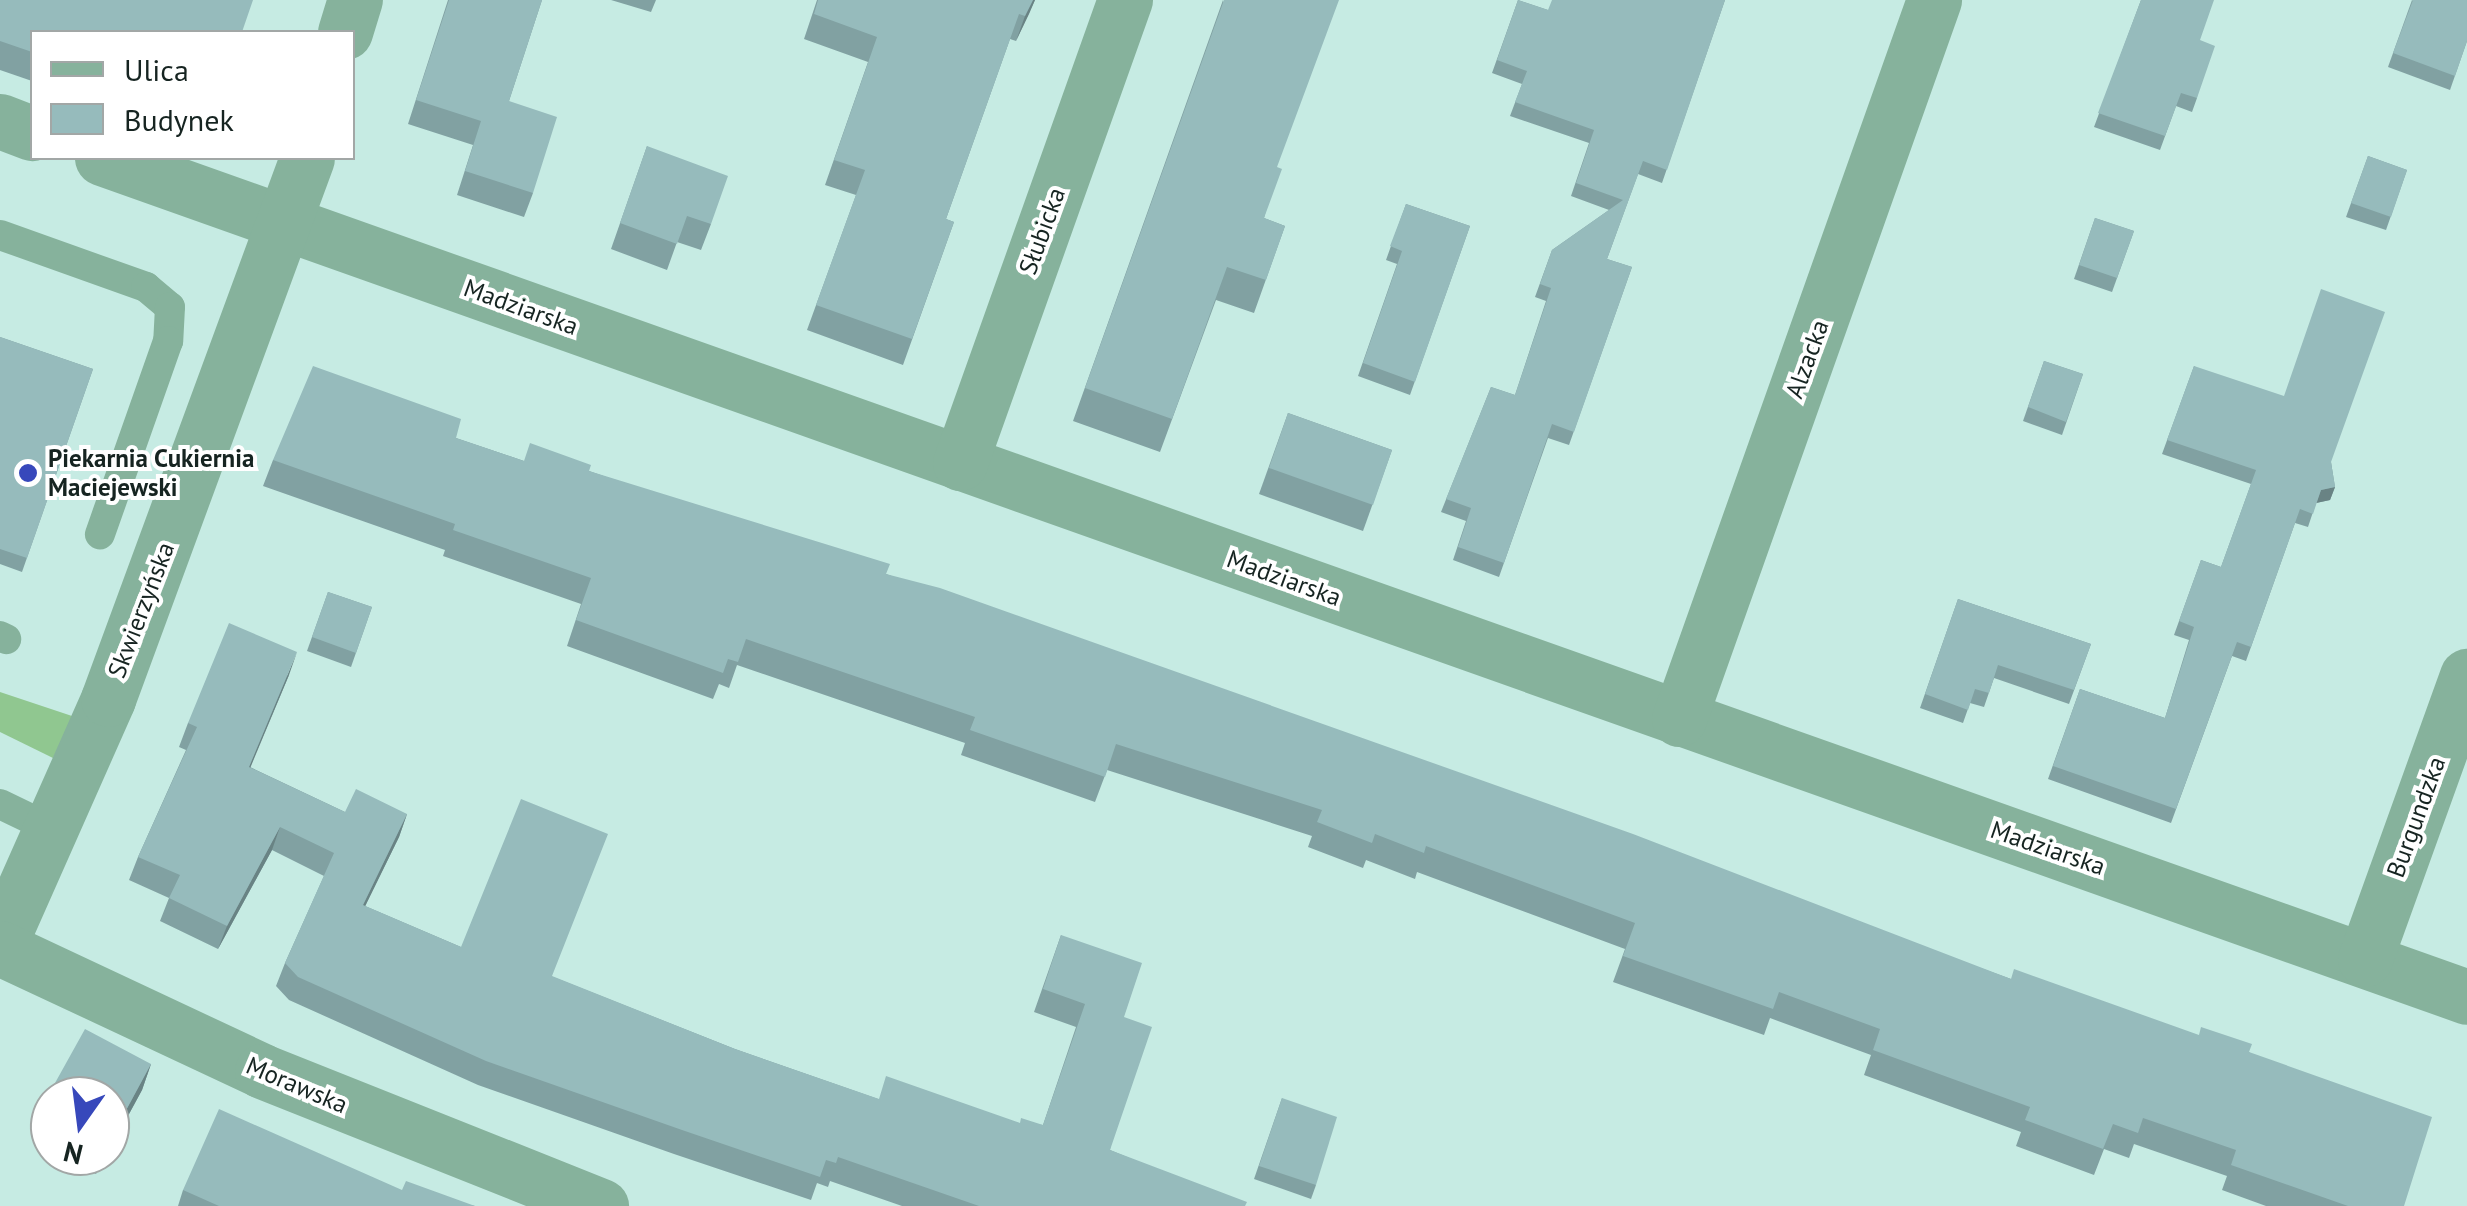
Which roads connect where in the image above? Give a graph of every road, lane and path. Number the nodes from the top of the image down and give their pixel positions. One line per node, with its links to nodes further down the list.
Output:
1 (355, 0): 4 (street)
2 (1125, 0): 11 (street, Słubicka)
3 (1934, 0): 14 (street, Alzacka)
4 (346, 30)
5 (0, 121): 6 (street)
6 (30, 132)
7 (108, 160): 9 (street, Madziarska)
8 (306, 160): 9 (street, Skwierzyńska)
9 (287, 223): 11 (street, Madziarska); 16 (street, Skwierzyńska)
10 (0, 236): 12 (lane)
11 (960, 463): 14 (street, Madziarska)
12 (100, 534)
13 (2467, 676): 18 (street, Burgundzka)
14 (1680, 719): 18 (street, Madziarska)
15 (0, 804): 16 (lane)
16 (52, 829): 17 (street, Skwierzyńska)
17 (0, 946): 20 (street, Morawska)
18 (2366, 959): 19 (street, Madziarska)
19 (2467, 997)
20 (601, 1206)

